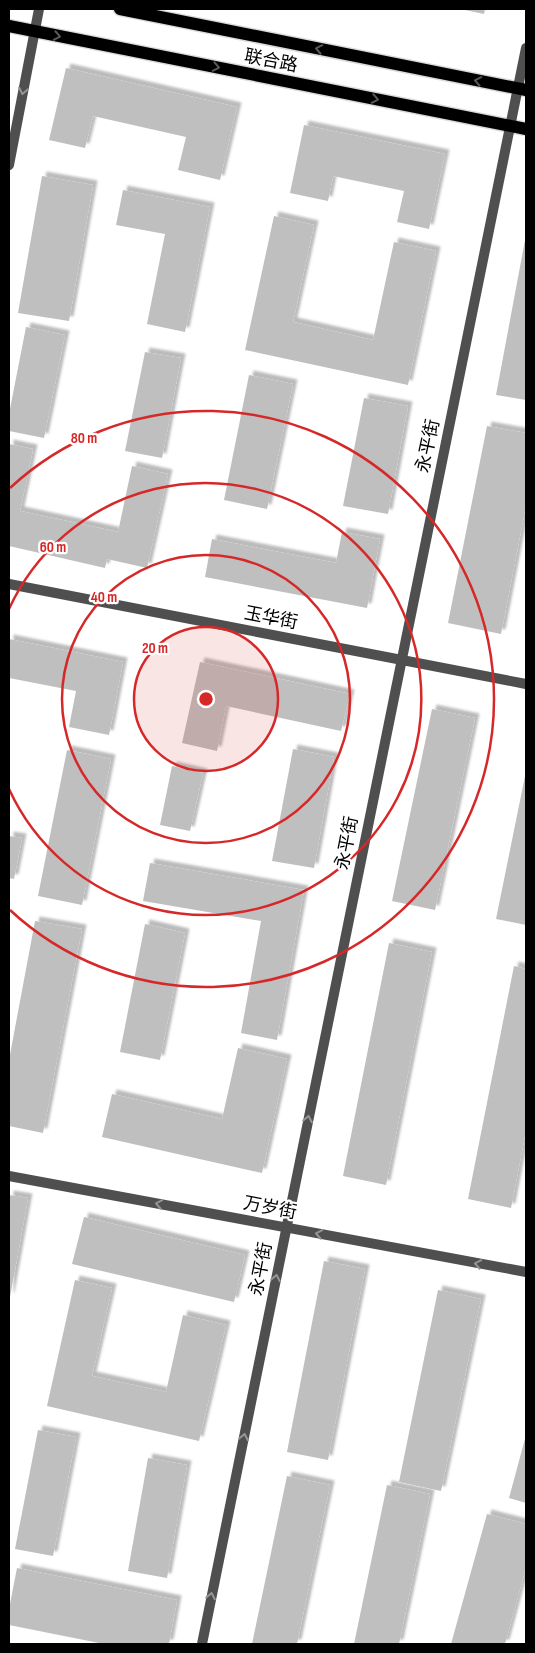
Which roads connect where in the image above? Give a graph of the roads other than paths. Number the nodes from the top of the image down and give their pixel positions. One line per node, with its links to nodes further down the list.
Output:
1 (39, 9): 4 (street)
2 (120, 9): 6 (main road, 联合路, one-way to 2)
3 (9, 26): 4 (main road, 联合路)
4 (34, 31): 7 (main road, 联合路, one-way to 7); 9 (street, one-way to 9)
5 (526, 48): 6 (street, 永平街)
6 (522, 89): 7 (street, 永平街)
7 (510, 126): 8 (main road, 联合路); 11 (street, 永平街)
8 (526, 129)
9 (9, 164)
10 (9, 584): 11 (street, 玉华街)
11 (401, 660): 12 (street, 玉华街); 14 (street, 永平街, one-way to 11)
12 (526, 684)
13 (9, 1176): 14 (street, 万岁街, one-way to 13)
14 (286, 1228): 15 (street, 万岁街, one-way to 14); 16 (street, 永平街, one-way to 14)
15 (526, 1272)
16 (202, 1644)

